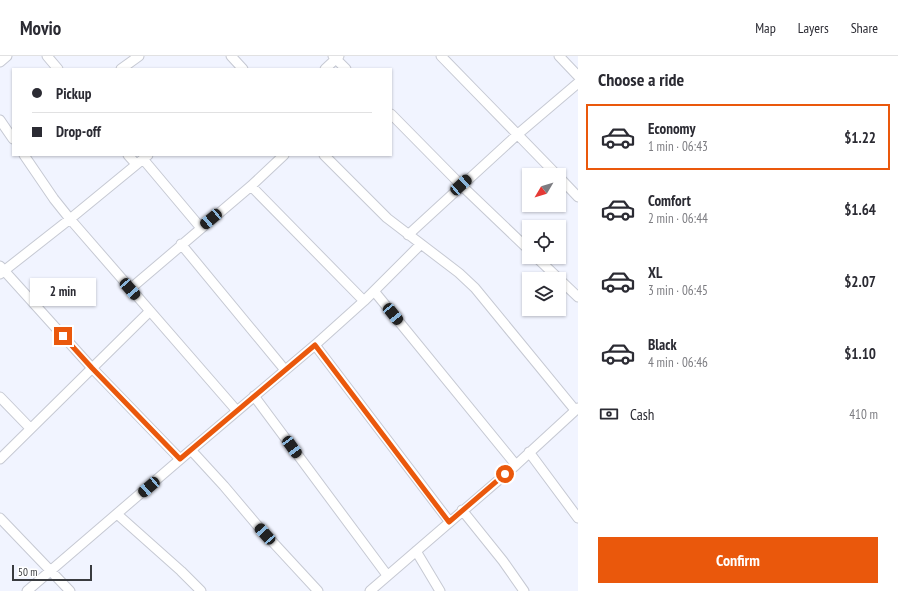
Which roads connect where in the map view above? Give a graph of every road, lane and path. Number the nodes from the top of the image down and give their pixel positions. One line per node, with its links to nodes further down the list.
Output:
1 (7, 56): 8 (street)
2 (47, 56): 9 (street)
3 (139, 56): 10 (street)
4 (231, 56): 11 (street)
5 (441, 56): 18 (street)
6 (559, 56): 14 (street)
7 (336, 57): 12 (street); 13 (street)
8 (0, 62)
9 (57, 68)
10 (122, 68)
11 (242, 68)
12 (326, 68)
13 (345, 68)
14 (578, 76)
15 (578, 83): 18 (street)
16 (392, 115): 27 (street)
17 (0, 120): 19 (street)
18 (518, 134): 25 (street); 27 (street)
19 (12, 138)
20 (25, 156): 30 (street)
21 (132, 156): 24 (street)
22 (283, 156): 28 (street)
23 (325, 156): 32 (street)
24 (142, 159): 30 (street); 31 (street)
25 (550, 168)
26 (566, 184): 29 (street)
27 (461, 185): 32 (street); 33 (street)
28 (251, 186): 31 (street); 41 (street)
29 (578, 197)
30 (70, 219): 37 (street); 38 (street)
31 (201, 228): 34 (street)
32 (408, 235): 35 (street)
33 (522, 243)
34 (181, 244): 38 (street); 45 (street)
35 (421, 244): 39 (street); 48 (street)
36 (543, 264): 40 (street)
37 (1, 270): 44 (street)
38 (130, 289): 42 (street)
39 (374, 291): 41 (street); 55 (street)
40 (578, 297)
41 (364, 301): 43 (street)
42 (150, 311): 44 (street); 49 (street)
43 (315, 345): 45 (street); 60 (street)
44 (92, 368): 50 (street); 54 (street)
45 (285, 370): 46 (street)
46 (254, 396): 49 (street); 63 (street)
47 (0, 397): 50 (street)
48 (577, 409): 52 (street)
49 (237, 411): 51 (street)
50 (30, 428): 53 (street)
51 (190, 450): 54 (street); 67 (street)
52 (529, 452): 55 (street); 59 (street)
53 (0, 459)
54 (180, 459): 57 (street)
55 (516, 465): 56 (street)
56 (462, 510): 60 (street); 70 (street)
57 (117, 514): 62 (street); 66 (street)
58 (0, 518): 62 (street)
59 (578, 518)
60 (449, 522): 61 (street)
61 (416, 551): 63 (street); 69 (street)
62 (50, 570): 64 (street); 65 (street)
63 (387, 575): 68 (street)
64 (27, 591)
65 (70, 591)
66 (201, 591)
67 (318, 591)
68 (370, 591)
69 (440, 591)
70 (524, 591)

